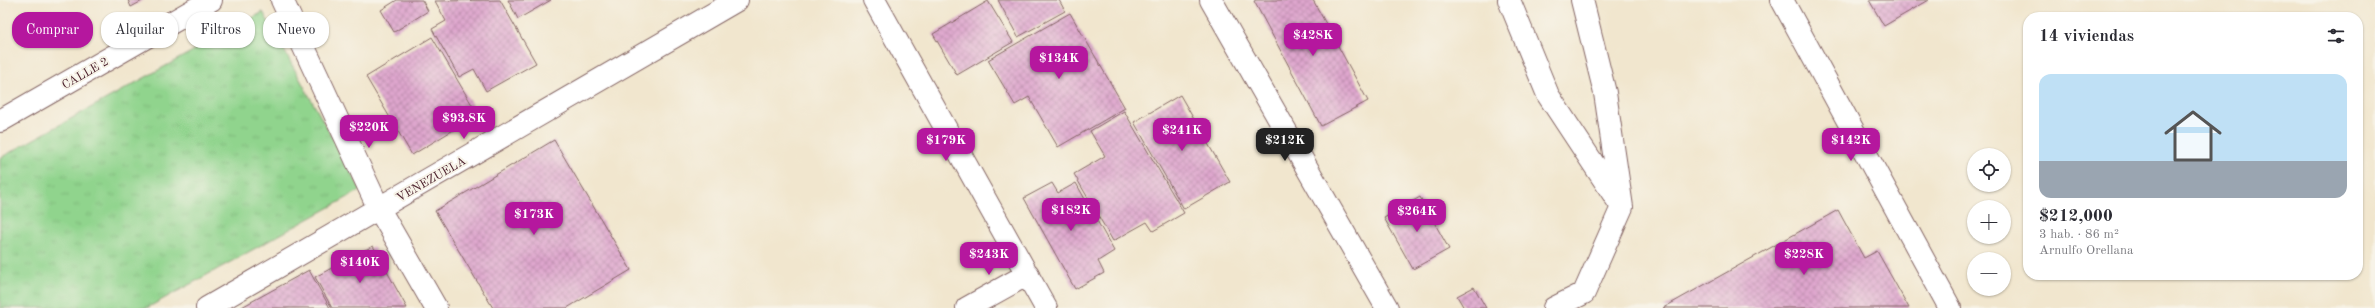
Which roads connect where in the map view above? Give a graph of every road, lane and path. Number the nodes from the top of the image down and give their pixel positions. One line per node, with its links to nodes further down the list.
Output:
1 (211, 0): 9 (street, CALLE 2)
2 (282, 0): 11 (street)
3 (737, 0): 11 (street, VENEZUELA)
4 (874, 0): 12 (street)
5 (1211, 0): 17 (street)
6 (1510, 0): 10 (street)
7 (1582, 0): 10 (street)
8 (1782, 0): 19 (street)
9 (0, 122)
10 (1622, 207): 18 (street)
11 (379, 209): 13 (street, VENEZUELA); 14 (street)
12 (1028, 274): 15 (street); 16 (street)
13 (207, 308)
14 (436, 308)
15 (967, 308)
16 (1046, 308)
17 (1387, 308)
18 (1554, 308)
19 (1950, 308)

